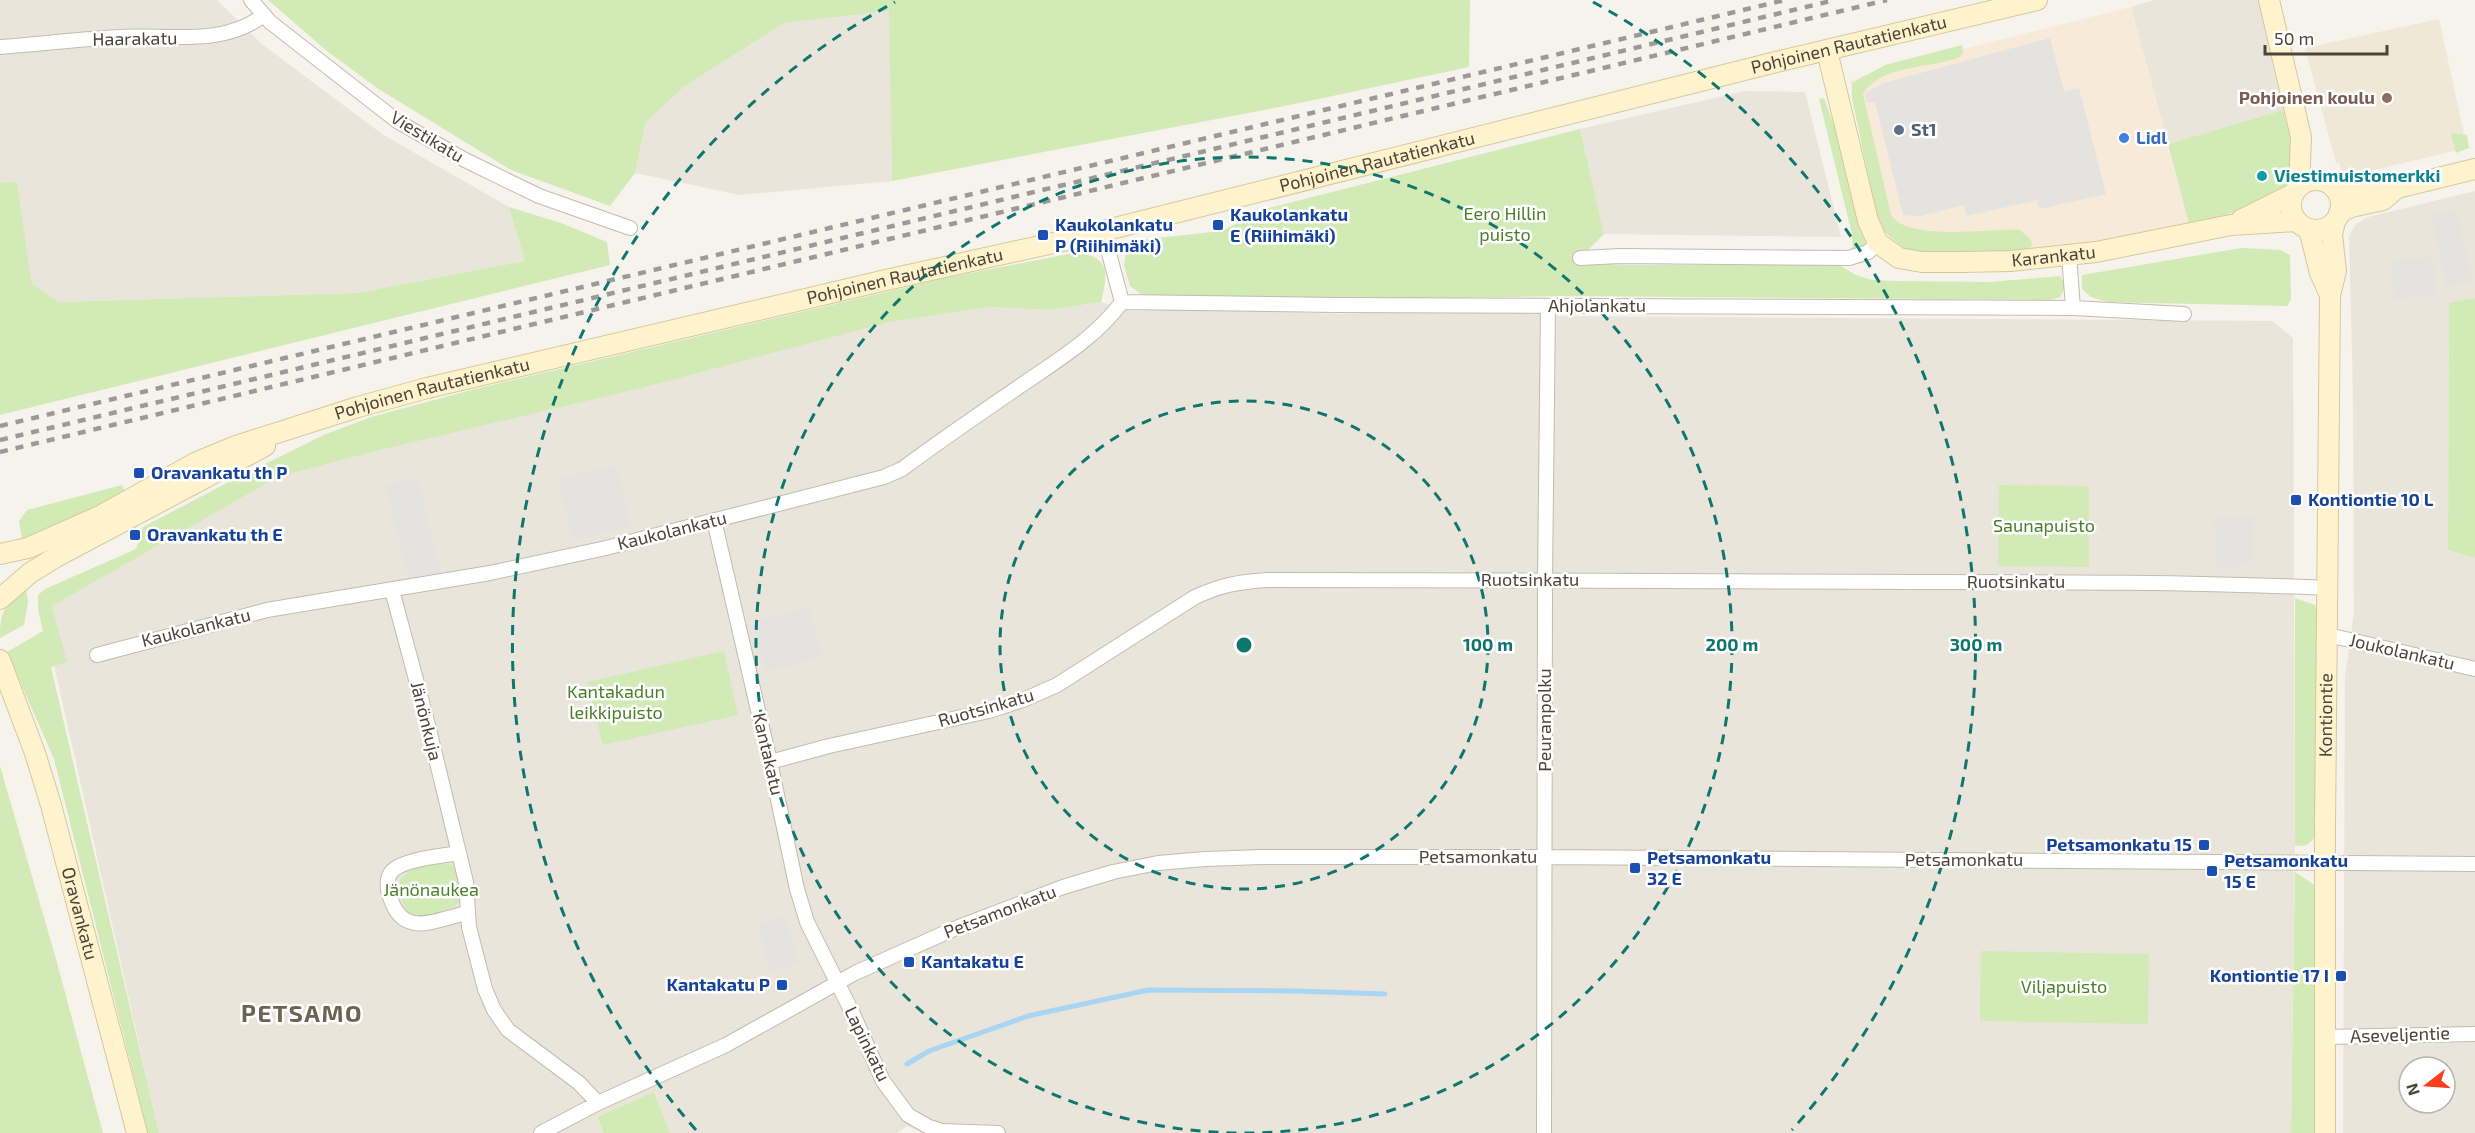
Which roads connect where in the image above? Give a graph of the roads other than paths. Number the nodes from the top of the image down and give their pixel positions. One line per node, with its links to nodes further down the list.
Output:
1 (251, 0): 4 (street, Viestikatu)
2 (2037, 0): 6 (street, Pohjoinen Rautatienkatu)
3 (2269, 0): 7 (street)
4 (264, 15): 5 (street, Haarakatu); 15 (street, Viestikatu)
5 (0, 47)
6 (1827, 51): 16 (street, Pohjoinen Rautatienkatu); 17 (street)
7 (2301, 137): 9 (street); 11 (street)
8 (2475, 169): 10 (street)
9 (2328, 184): 10 (street); 11 (street); 12 (street)
10 (2397, 188): 12 (street)
11 (2296, 190): 13 (street, Karankatu); 14 (street)
12 (2337, 217): 14 (street); 20 (street, Kontiontie)
13 (2231, 225): 14 (street, Karankatu); 18 (street, Karankatu)
14 (2303, 225): 20 (street, Kontiontie)
15 (630, 228)
16 (1103, 231): 21 (street); 25 (street, Pohjoinen Rautatienkatu)
17 (1878, 243): 18 (street, Karankatu); 19 (street)
18 (2069, 255): 23 (street)
19 (1580, 258)
20 (2330, 295): 30 (street, Kontiontie)
21 (1122, 302): 22 (street, Ahjolankatu); 26 (street, Kaukolankatu)
22 (1548, 306): 23 (street, Ahjolankatu); 28 (street, Peuranpolku)
23 (2073, 308): 24 (street, Ahjolankatu)
24 (2184, 314)
25 (299, 427): 27 (street, Pohjoinen Rautatienkatu); 33 (street, Pohjoinen Rautatienkatu)
26 (714, 520): 31 (street, Kaukolankatu); 40 (street, Kantakatu)
27 (0, 554)
28 (1545, 580): 30 (street, Ruotsinkatu); 40 (street, Ruotsinkatu); 42 (street, Peuranpolku)
29 (0, 587): 32 (street)
30 (2328, 588): 34 (street, Kontiontie)
31 (392, 590): 35 (street, Kaukolankatu); 41 (street, Jänönkuja)
32 (0, 592)
33 (0, 599)
34 (2328, 635): 37 (street, Joukolankatu); 43 (street, Kontiontie)
35 (97, 655)
36 (0, 660): 39 (street, Oravankatu)
37 (2475, 669)
38 (0, 680): 39 (street, Oravankatu)
39 (12, 697): 50 (street, Oravankatu)
40 (770, 762): 46 (street, Kantakatu)
41 (459, 853): 45 (street, Jänönkuja); 45 (street)
42 (1545, 856): 43 (street, Petsamonkatu); 46 (street, Petsamonkatu); 53 (street, Peuranpolku)
43 (2326, 863): 44 (street, Petsamonkatu); 48 (street, Kontiontie)
44 (2475, 864)
45 (467, 913): 49 (street, Jänönkuja)
46 (836, 982): 49 (street, Petsamonkatu); 52 (street, Lapinkatu)
47 (2475, 1034): 48 (street, Aseveljentie)
48 (2325, 1037): 54 (street, Kontiontie)
49 (598, 1103): 51 (street, Petsamonkatu)
50 (137, 1133)
51 (541, 1133)
52 (998, 1133)
53 (1544, 1133)
54 (2325, 1133)

